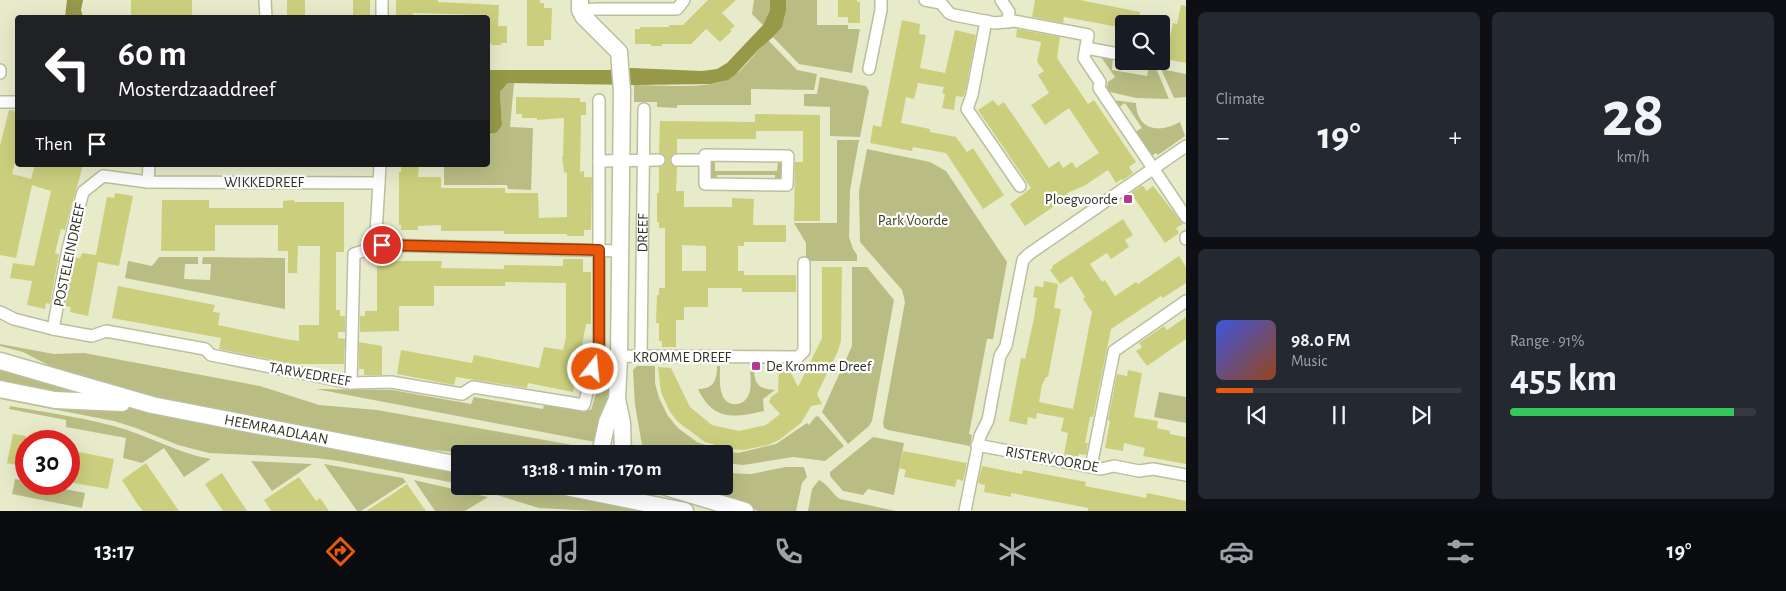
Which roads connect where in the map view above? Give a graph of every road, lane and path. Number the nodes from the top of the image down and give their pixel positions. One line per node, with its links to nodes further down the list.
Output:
1 (265, 0): 8 (street)
2 (382, 0): 9 (street)
3 (684, 0): 7 (street)
4 (881, 0): 14 (street)
5 (925, 0): 10 (street)
6 (1001, 0): 11 (street)
7 (580, 5): 20 (main road, DREEF)
8 (266, 15)
9 (382, 15)
10 (986, 21): 11 (street); 31 (street)
11 (1008, 22): 12 (street)
12 (1086, 48): 13 (street); 28 (street)
13 (1115, 53)
14 (869, 69)
15 (599, 100): 25 (street)
16 (0, 102): 17 (street)
17 (15, 102)
18 (644, 109): 21 (street, DREEF)
19 (1186, 146): 28 (street)
20 (622, 160): 21 (street); 25 (street); 35 (main road, DREEF)
21 (643, 160): 22 (street); 42 (street, DREEF)
22 (660, 160)
23 (677, 160): 24 (street)
24 (705, 160): 24 (street)
25 (599, 161): 34 (street)
26 (149, 167): 29 (street)
27 (380, 167): 30 (street)
28 (1154, 169): 32 (street); 50 (street)
29 (148, 182): 30 (street, WIKKEDREEF); 39 (street, POSTELEINDREEF)
30 (379, 183): 33 (street)
31 (1020, 186)
32 (1186, 217)
33 (382, 245): 34 (street); 44 (street)
34 (599, 250): 35 (street); 40 (street)
35 (621, 251): 41 (main road, DREEF)
36 (804, 263): 42 (street, KROMME DREEF)
37 (1186, 301): 54 (street)
38 (0, 312): 39 (street, TARWEDREEF)
39 (53, 329): 44 (street, TARWEDREEF)
40 (599, 356): 41 (street); 44 (street, TARWEDREEF)
41 (620, 357): 42 (street, KROMME DREEF); 46 (main road, DREEF)
42 (641, 357)
43 (0, 361): 47 (main road, HEEMRAADLAAN)
44 (351, 383)
45 (0, 389): 47 (main road, HEEMRAADLAAN)
46 (617, 399): 48 (main road, DREEF); 49 (main road, DREEF)
47 (152, 405): 51 (main road, HEEMRAADLAAN)
48 (602, 445)
49 (623, 445)
50 (978, 445): 54 (street, RISTERVOORDE); 60 (street)
51 (401, 452): 52 (main road, HEEMRAADLAAN); 53 (main road, HEEMRAADLAAN)
52 (451, 455)
53 (451, 463)
54 (1091, 467): 55 (street, RISTERVOORDE)
55 (1186, 475)
56 (626, 495): 58 (main road)
57 (693, 495): 59 (main road)
58 (685, 511)
59 (746, 511)
60 (965, 511)

